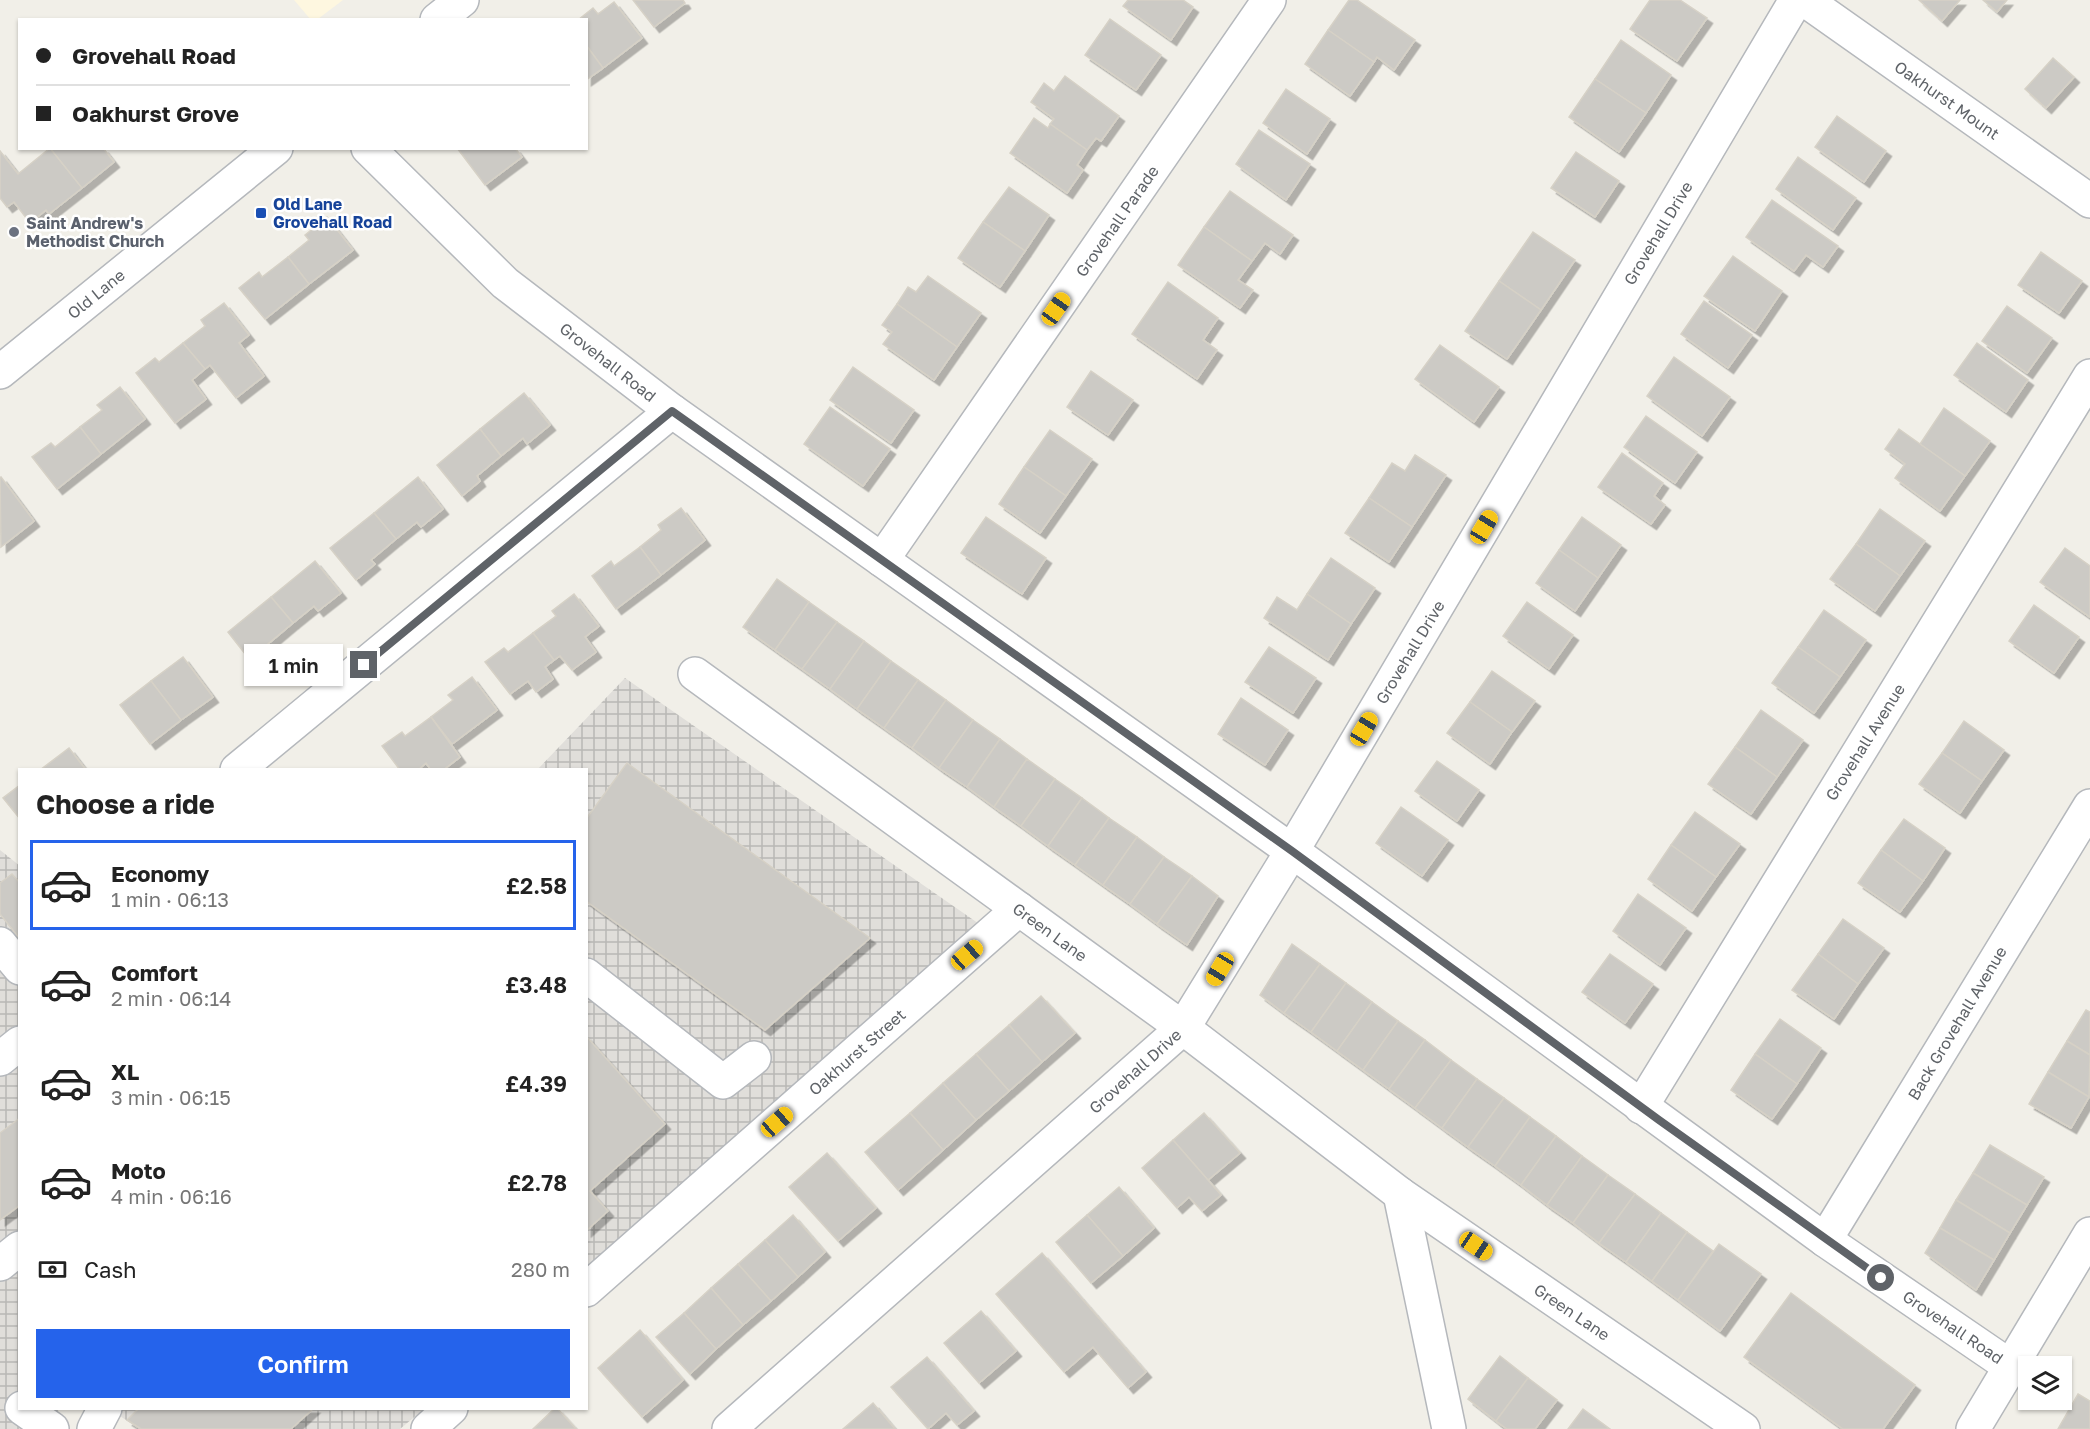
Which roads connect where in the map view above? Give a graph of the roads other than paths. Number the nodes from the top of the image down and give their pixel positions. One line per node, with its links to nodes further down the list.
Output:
1 (462, 0): 5 (street)
2 (1269, 0): 12 (street, Grovehall Parade)
3 (1796, 0): 16 (street, Grovehall Drive)
4 (1805, 0): 8 (street, Oakhurst Mount)
5 (440, 18)
6 (274, 150): 9 (street, Old Lane)
7 (370, 150): 11 (street, Grovehall Road)
8 (2090, 201)
9 (0, 372)
10 (2090, 376): 23 (street, Grovehall Avenue)
11 (672, 411): 12 (street, Grovehall Road); 14 (street)
12 (882, 560): 16 (street, Grovehall Road)
13 (695, 674): 17 (street, Green Lane)
14 (239, 768)
15 (2090, 806): 26 (street, Back Grovehall Avenue)
16 (1292, 851): 21 (street, Grovehall Drive); 23 (street, Grovehall Road)
17 (1019, 909): 21 (street, Green Lane); 29 (street, Oakhurst Street)
18 (0, 944): 19 (street)
19 (18, 966)
20 (588, 977): 22 (street)
21 (1183, 1028): 24 (street, Green Lane); 37 (street, Grovehall Drive)
22 (754, 1058)
23 (1641, 1107): 26 (street, Grovehall Road)
24 (1400, 1194): 38 (street); 39 (street, Green Lane)
25 (2090, 1234): 30 (street)
26 (1825, 1240): 30 (street, Grovehall Road)
27 (18, 1250): 28 (street)
28 (0, 1264)
29 (588, 1288)
30 (2011, 1367): 40 (street)
31 (27, 1410): 34 (street)
32 (104, 1410): 35 (street)
33 (450, 1410): 36 (street)
34 (52, 1429)
35 (94, 1429)
36 (428, 1429)
37 (729, 1429)
38 (1449, 1429)
39 (1743, 1429)
40 (1973, 1429)

